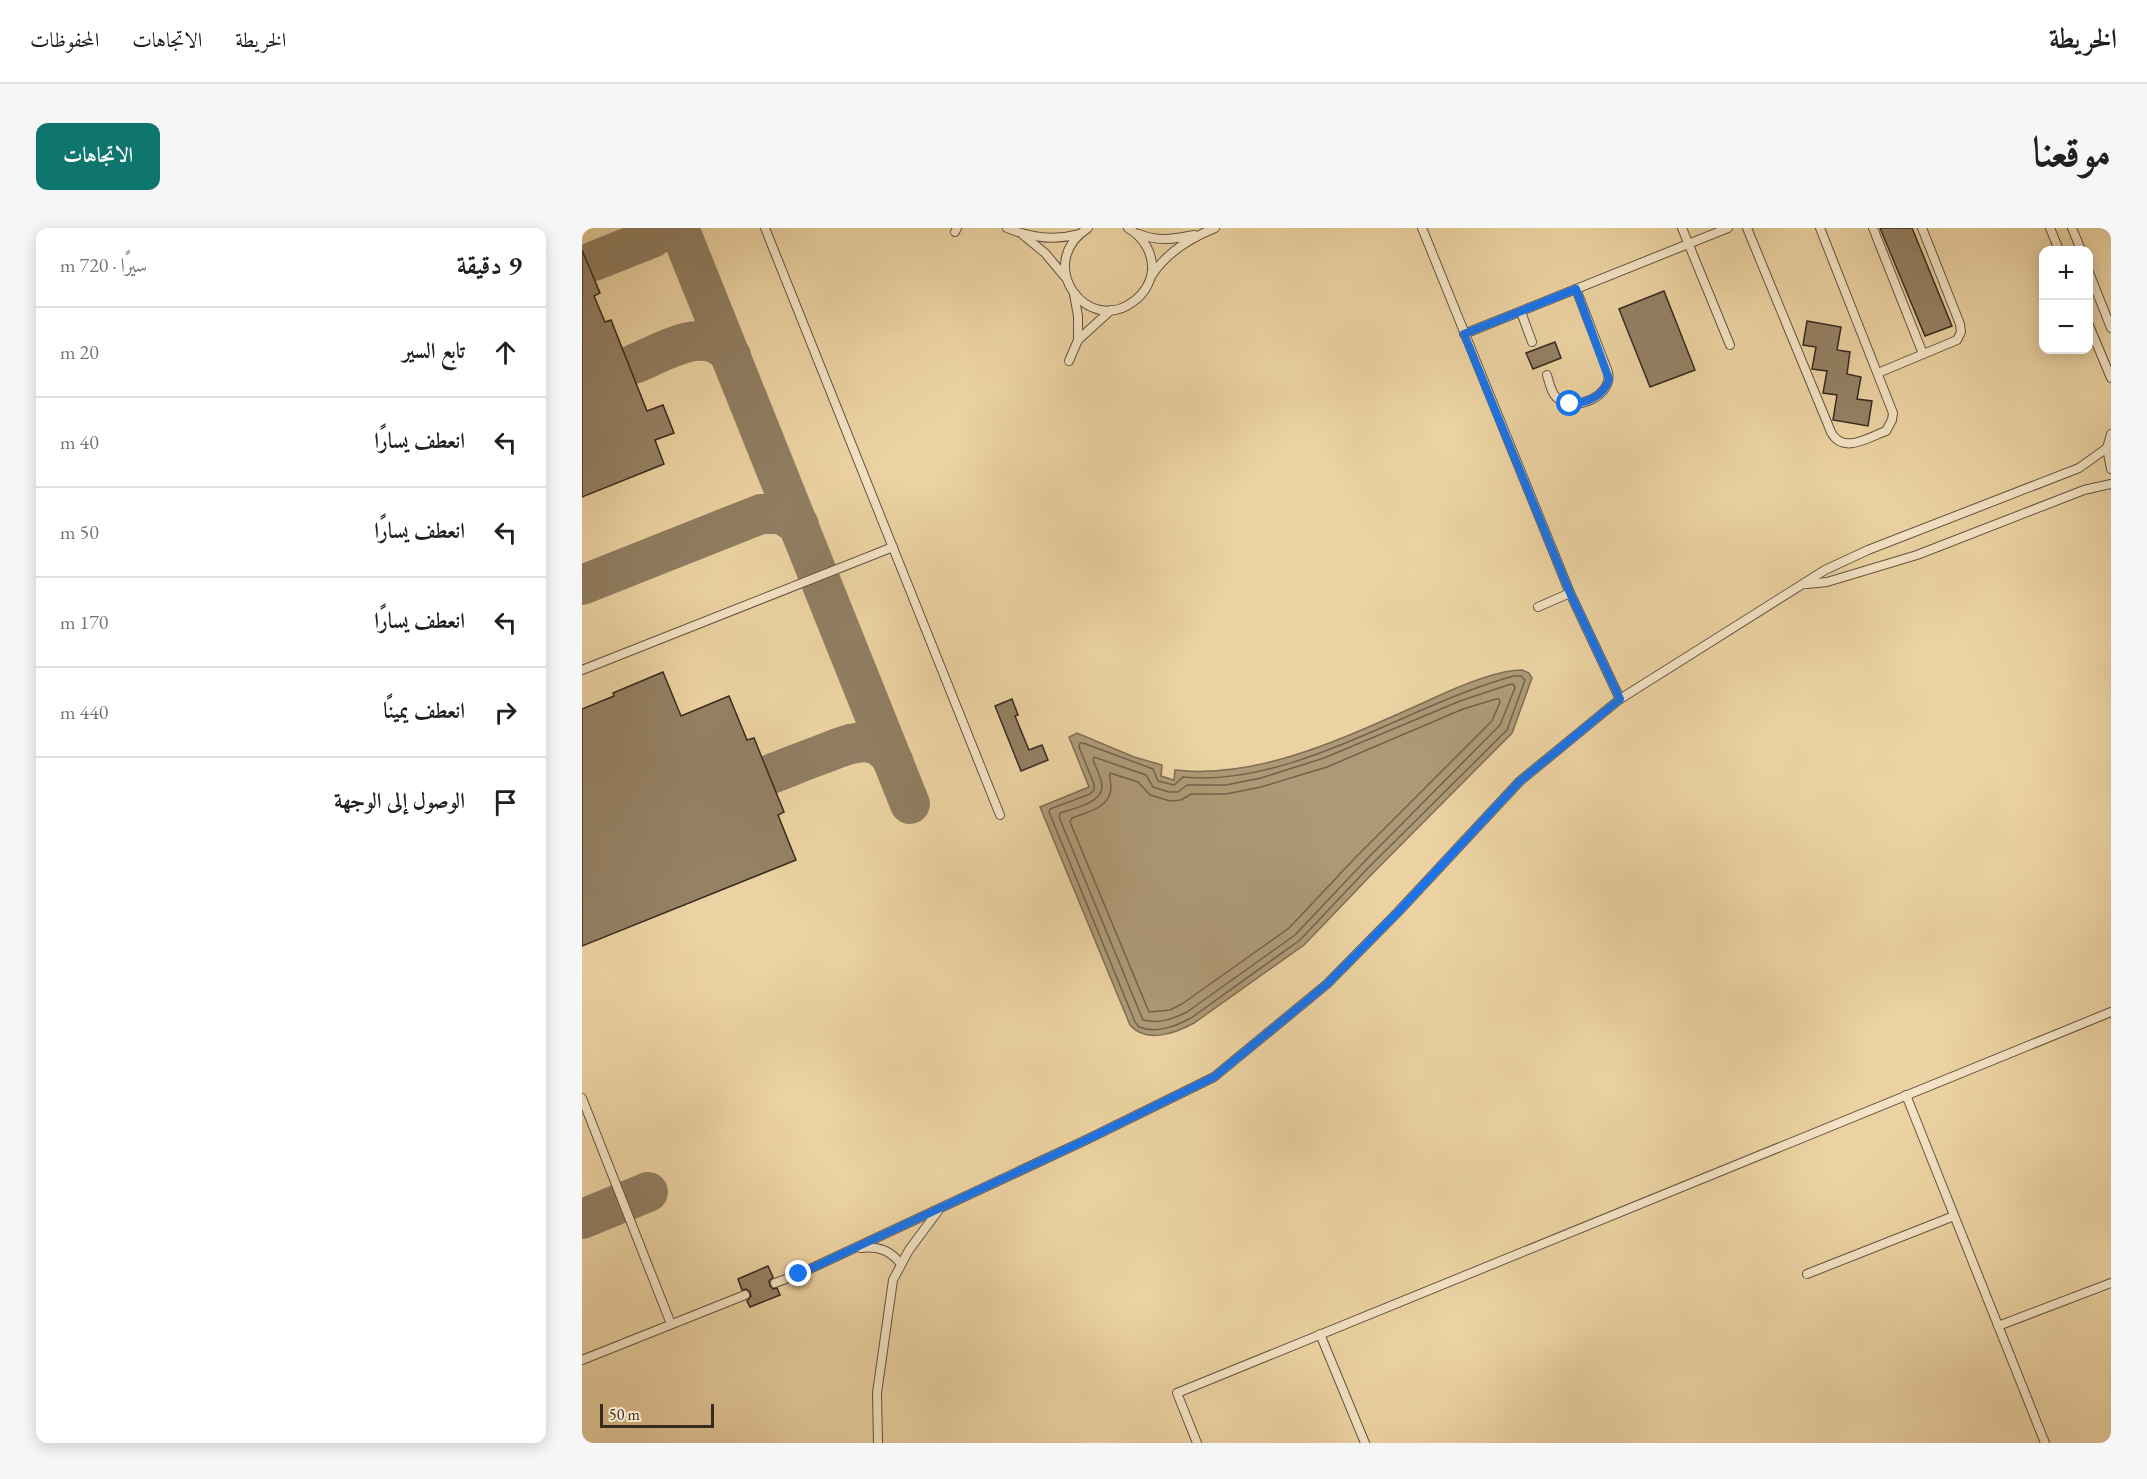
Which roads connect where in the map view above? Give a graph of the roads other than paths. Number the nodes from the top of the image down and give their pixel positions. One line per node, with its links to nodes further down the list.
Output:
1 (765, 228): 44 (lane)
2 (1007, 228): 17 (lane)
3 (1088, 228): 15 (lane)
4 (1128, 228): 16 (lane)
5 (1215, 228): 18 (lane)
6 (1422, 228): 30 (lane)
7 (1682, 228): 19 (lane)
8 (1728, 228): 19 (lane)
9 (1747, 228): 37 (lane)
10 (1820, 228): 37 (lane)
11 (1873, 228): 35 (lane)
12 (1922, 228): 35 (lane)
13 (2050, 228): 20 (lane)
14 (2072, 228): 21 (lane)
15 (1080, 233): 17 (lane); 23 (lane)
16 (1136, 233): 18 (lane); 22 (lane)
17 (1022, 234): 23 (lane)
18 (1202, 234): 22 (lane)
19 (1688, 243): 25 (lane); 34 (lane)
20 (2057, 246)
21 (2079, 246)
22 (1151, 277): 27 (lane)
23 (1066, 278): 26 (lane)
24 (2093, 283): 29 (lane)
25 (1576, 289): 28 (lane); 38 (lane)
26 (1073, 293): 27 (lane); 32 (lane)
27 (1111, 310): 32 (lane)
28 (1521, 312): 30 (lane); 33 (lane)
29 (2111, 328)
30 (1464, 334): 46 (lane)
31 (2093, 335): 39 (lane)
32 (1078, 340): 36 (lane)
33 (1532, 342)
34 (1730, 345)
35 (1923, 354): 37 (lane)
36 (1069, 361)
37 (1878, 373)
38 (1547, 375)
39 (2111, 378)
40 (2111, 434): 41 (lane)
41 (2107, 448): 42 (lane); 45 (lane)
42 (2111, 469)
43 (2111, 484): 45 (lane)
44 (893, 547): 48 (lane); 50 (lane)
45 (1805, 584): 49 (lane)
46 (1570, 593): 47 (lane); 49 (lane)
47 (1538, 607)
48 (582, 670)
49 (1620, 699): 54 (lane)
50 (1000, 815)
51 (2111, 1011): 52 (lane)
52 (1906, 1095): 55 (lane); 64 (lane)
53 (582, 1098): 62 (lane)
54 (941, 1208): 56 (lane); 57 (lane)
55 (1954, 1216): 58 (lane); 63 (lane)
56 (854, 1249): 57 (lane); 60 (lane)
57 (901, 1264): 66 (lane)
58 (1807, 1274)
59 (2111, 1283): 63 (lane)
60 (775, 1284)
61 (745, 1295): 62 (lane)
62 (671, 1324): 65 (lane)
63 (1998, 1326): 69 (lane)
64 (1320, 1334): 67 (lane); 68 (lane)
65 (582, 1360)
66 (878, 1443)
67 (1197, 1443)
68 (1365, 1443)
69 (2045, 1443)

